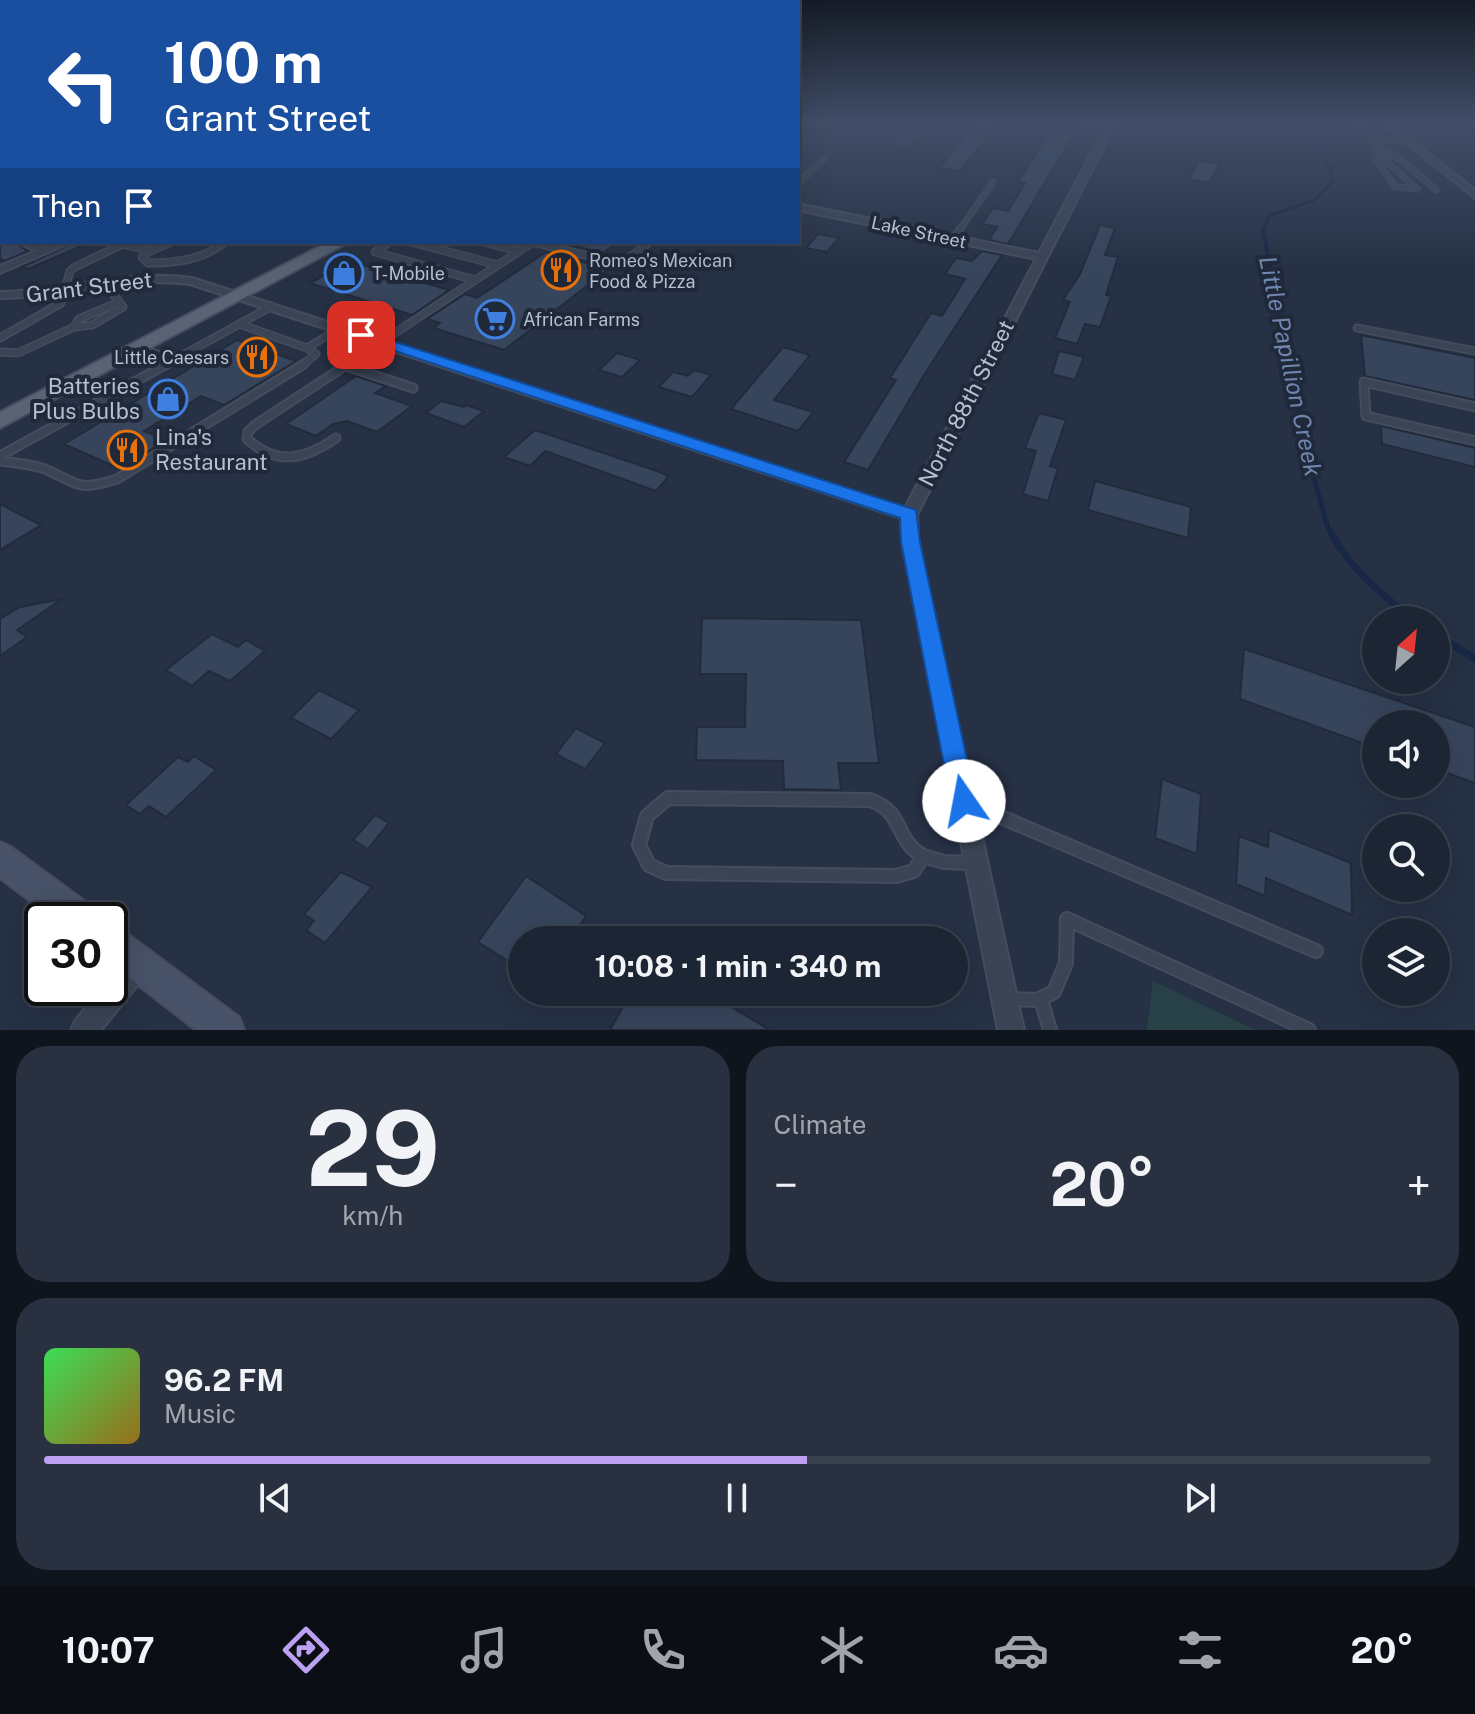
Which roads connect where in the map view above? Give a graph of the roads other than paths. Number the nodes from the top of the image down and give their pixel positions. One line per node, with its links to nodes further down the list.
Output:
1 (1086, 172): 28 (street, North 88th Street)
2 (1385, 172): 3 (lane)
3 (1400, 172)
4 (1418, 172): 7 (lane)
5 (1447, 172): 8 (street)
6 (993, 182): 10 (lane)
7 (1436, 190)
8 (1475, 195)
9 (800, 207): 10 (street, Lake Street)
10 (953, 239): 28 (street, Lake Street)
11 (26, 244): 25 (street)
12 (62, 244): 25 (street)
13 (123, 244): 33 (lane)
14 (128, 244): 26 (lane)
15 (166, 244): 26 (lane)
16 (221, 244): 26 (lane)
17 (309, 244): 34 (main road)
18 (337, 244): 34 (main road)
19 (386, 244): 31 (lane)
20 (419, 244): 29 (lane)
21 (491, 244): 27 (lane)
22 (529, 244): 27 (lane)
23 (540, 244): 24 (lane)
24 (647, 244)
25 (45, 251): 30 (street)
26 (150, 251)
27 (519, 251): 29 (lane)
28 (1041, 257): 57 (street, North 88th Street)
29 (498, 265): 31 (lane)
30 (0, 270)
31 (475, 280): 43 (lane)
32 (111, 283): 33 (street, Grant Street); 34 (street, Grant Street); 36 (lane)
33 (66, 292): 35 (street, Grant Street); 42 (lane)
34 (230, 292): 37 (street, Grant Street); 44 (main road); 51 (main road)
35 (0, 295)
36 (117, 303): 39 (lane); 39 (lane)
37 (272, 306): 38 (lane); 40 (street, Grant Street)
38 (239, 324): 45 (lane); 48 (lane)
39 (74, 327): 47 (lane)
40 (340, 328): 43 (street, Grant Street); 45 (lane)
41 (1357, 328): 46 (lane)
42 (0, 338)
43 (383, 342): 49 (lane); 57 (street, Grant Street)
44 (140, 348): 48 (lane); 53 (main road)
45 (307, 348): 56 (lane)
46 (1475, 351)
47 (0, 352)
48 (174, 360): 56 (lane)
49 (346, 366): 50 (lane); 54 (lane)
50 (413, 388)
51 (0, 401)
52 (1475, 407): 55 (lane)
53 (0, 421)
54 (336, 438)
55 (1475, 441)
56 (0, 458)
57 (909, 515): 58 (street)
58 (964, 801): 61 (street); 63 (lane)
59 (923, 856): 59 (lane); 61 (lane)
60 (0, 858): 62 (main road)
61 (976, 863): 66 (street)
62 (58, 902)
63 (1316, 951)
64 (128, 955): 65 (main road)
65 (139, 963): 68 (street); 69 (main road)
66 (1004, 999): 67 (lane); 70 (street)
67 (1041, 999): 71 (lane); 72 (lane)
68 (84, 1030)
69 (226, 1030)
70 (1011, 1030)
71 (1050, 1030)
72 (1309, 1030)

